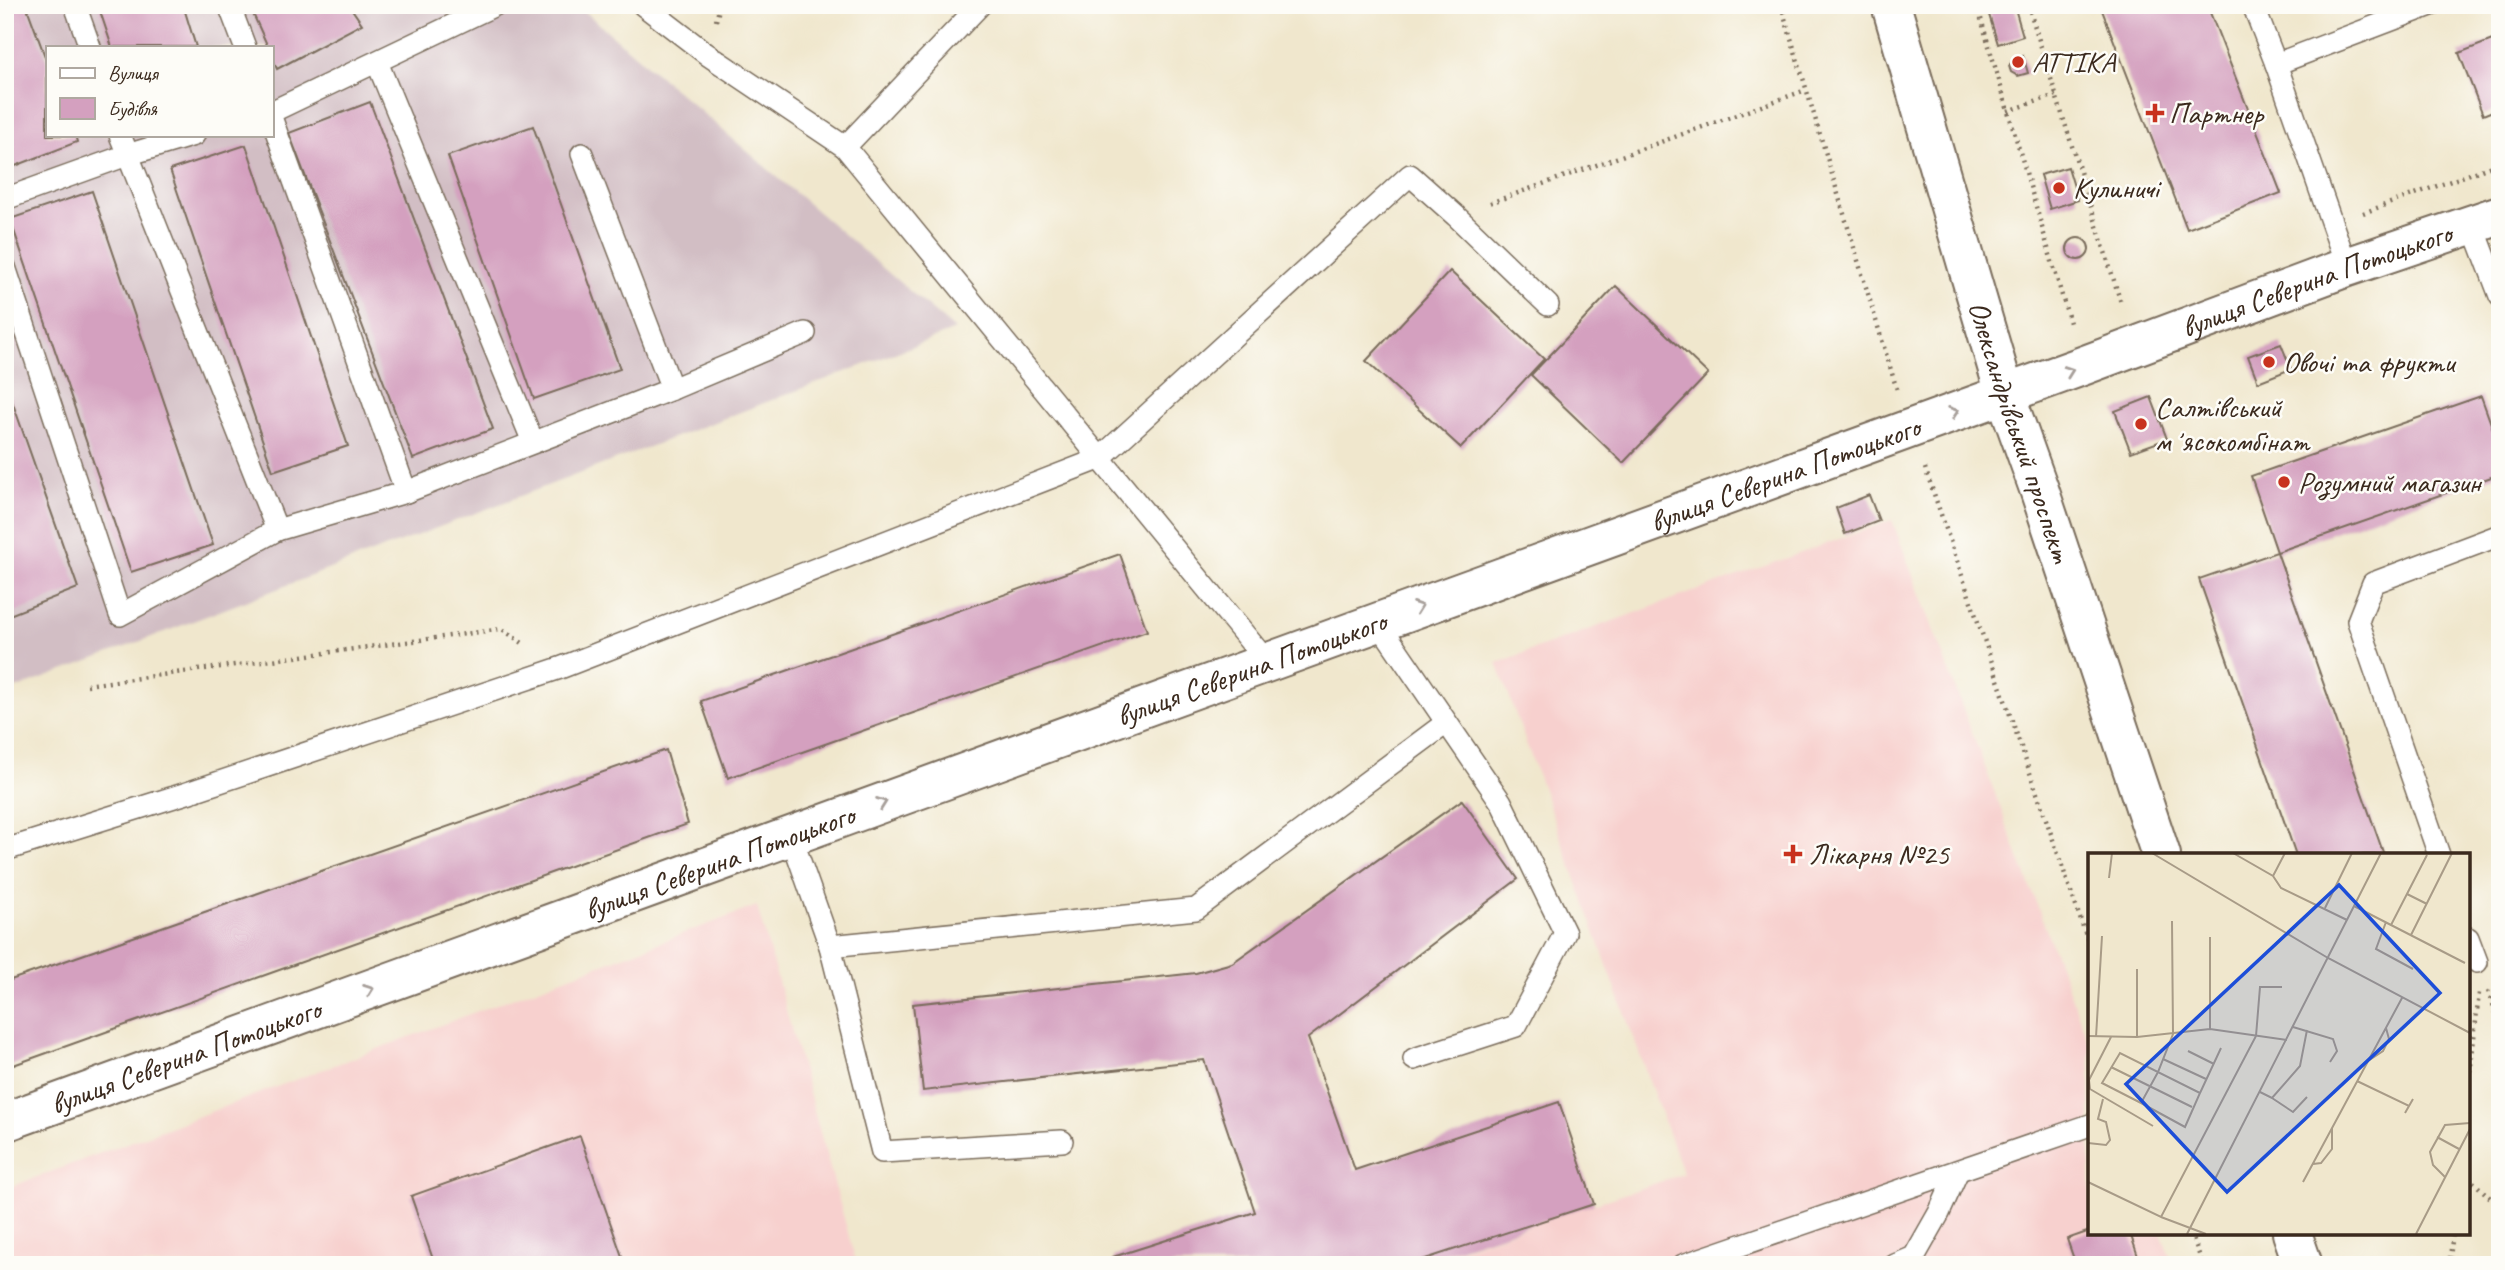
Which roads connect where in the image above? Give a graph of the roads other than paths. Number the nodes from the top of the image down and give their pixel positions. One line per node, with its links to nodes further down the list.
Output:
1 (75, 5): 9 (lane)
2 (229, 5): 10 (lane)
3 (495, 5): 11 (lane)
4 (643, 5): 17 (lane)
5 (980, 5): 17 (lane)
6 (1891, 5): 27 (street, Олександрівський проспект)
7 (2253, 5): 12 (lane)
8 (2431, 5): 12 (lane)
9 (90, 46)
10 (245, 46)
11 (376, 62): 13 (lane); 28 (lane)
12 (2276, 64): 22 (lane)
13 (273, 113)
14 (273, 120): 30 (lane)
15 (187, 136): 16 (lane)
16 (123, 145): 19 (lane); 31 (lane)
17 (845, 147): 29 (lane)
18 (582, 154): 26 (lane)
19 (5, 199)
20 (2487, 220): 22 (street, вулиця Северина Потоцького); 23 (lane)
21 (5, 267): 31 (lane)
22 (2347, 267): 27 (street, вулиця Северина Потоцького, one-way to 22)
23 (2500, 296)
24 (1548, 305): 29 (lane)
25 (805, 333): 26 (lane)
26 (672, 389): 28 (lane)
27 (2005, 394): 33 (street, вулиця Северина Потоцького, one-way to 27); 38 (street, Олександрівський проспект)
28 (533, 442): 30 (lane)
29 (1099, 459): 34 (lane); 37 (lane)
30 (406, 492): 31 (lane)
31 (277, 530)
32 (2500, 535): 39 (lane)
33 (1378, 622): 34 (street, вулиця Северина Потоцького); 35 (lane)
34 (1268, 662): 36 (street, вулиця Северина Потоцького, one-way to 34)
35 (1447, 723): 41 (lane); 43 (lane)
36 (791, 836): 41 (lane); 44 (street, вулиця Северина Потоцького, one-way to 36)
37 (5, 850)
38 (2160, 853)
39 (2438, 853)
40 (2470, 944): 42 (lane)
41 (830, 946): 46 (lane)
42 (2476, 962)
43 (1413, 1059)
44 (5, 1122)
45 (2088, 1126): 47 (lane)
46 (1062, 1141)
47 (1957, 1173): 49 (lane); 50 (lane)
48 (2292, 1235): 51 (street)
49 (1683, 1265)
50 (1895, 1265)
51 (2303, 1265)

